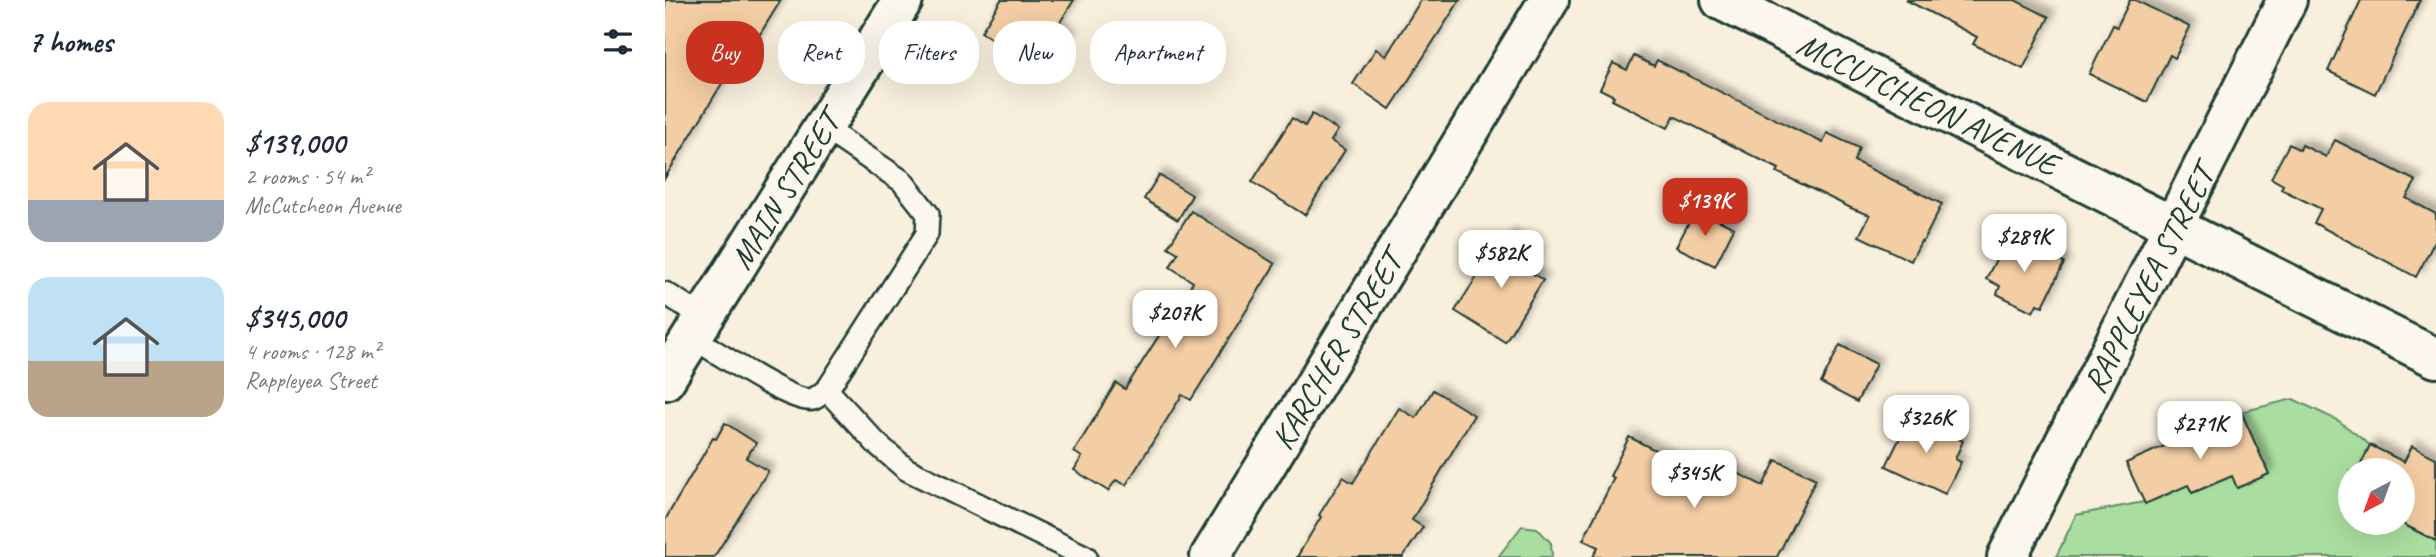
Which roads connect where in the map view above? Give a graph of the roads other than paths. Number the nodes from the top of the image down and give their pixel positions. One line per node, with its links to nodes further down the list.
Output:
1 (903, 0): 5 (street, MAIN STREET)
2 (1549, 0): 13 (street, KARCHER STREET)
3 (1721, 0): 6 (street, MCCUTCHEON AVENUE)
4 (2287, 0): 6 (street, RAPPLEYEA STREET)
5 (824, 128): 8 (street, MAIN STREET); 11 (lane)
6 (2175, 226): 9 (street, MCCUTCHEON AVENUE); 14 (street, RAPPLEYEA STREET)
7 (665, 293): 8 (lane)
8 (698, 327): 10 (street, MAIN STREET); 11 (lane)
9 (2436, 358)
10 (665, 380)
11 (827, 390): 12 (lane)
12 (1086, 557)
13 (1210, 557)
14 (2007, 557)

